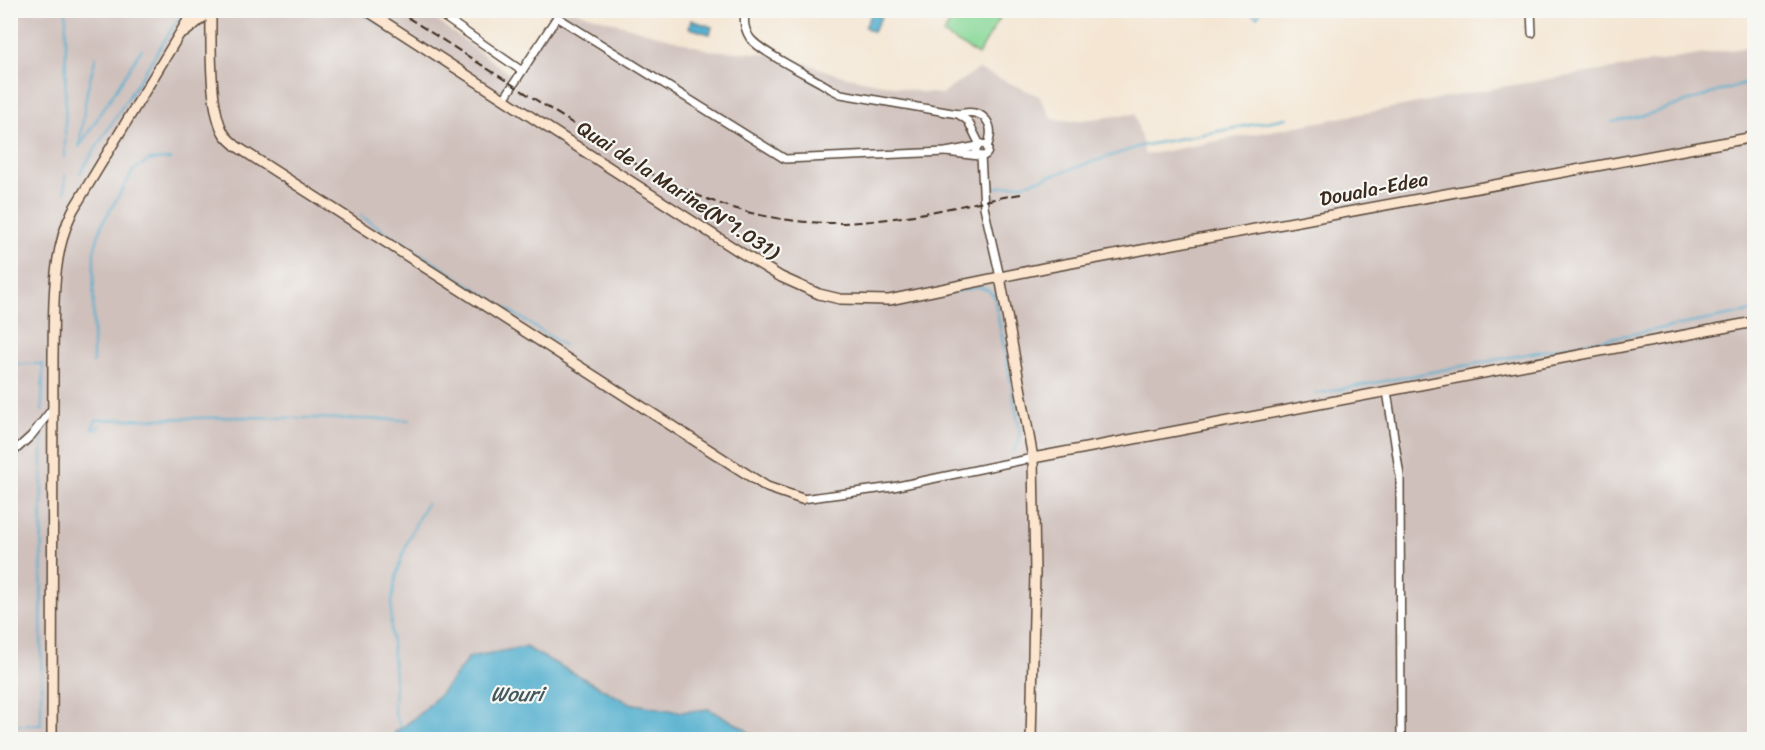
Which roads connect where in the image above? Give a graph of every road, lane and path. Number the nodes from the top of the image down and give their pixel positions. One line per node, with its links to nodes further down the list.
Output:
1 (194, 10): 8 (main road)
2 (366, 10): 10 (main road, Quai de la Marine(N°1.031))
3 (434, 10): 9 (street)
4 (746, 10): 11 (street)
5 (1531, 10): 7 (street)
6 (212, 11): 8 (main road); 22 (main road)
7 (1532, 33)
8 (179, 38): 19 (main road)
9 (522, 71): 10 (street); 14 (street)
10 (504, 99): 16 (main road, Quai de la Marine(N°1.031))
11 (958, 114): 13 (street); 13 (street)
12 (1755, 137): 16 (main road, Douala-Edea)
13 (982, 146): 14 (street); 15 (street)
14 (946, 152): 15 (street)
15 (980, 156): 16 (street)
16 (1000, 277): 21 (main road)
17 (1755, 322): 18 (main road)
18 (1387, 392): 21 (main road); 25 (street)
19 (52, 408): 20 (street); 23 (main road)
20 (10, 455)
21 (1032, 458): 22 (street); 24 (main road)
22 (802, 499)
23 (52, 740)
24 (1031, 740)
25 (1401, 740)

